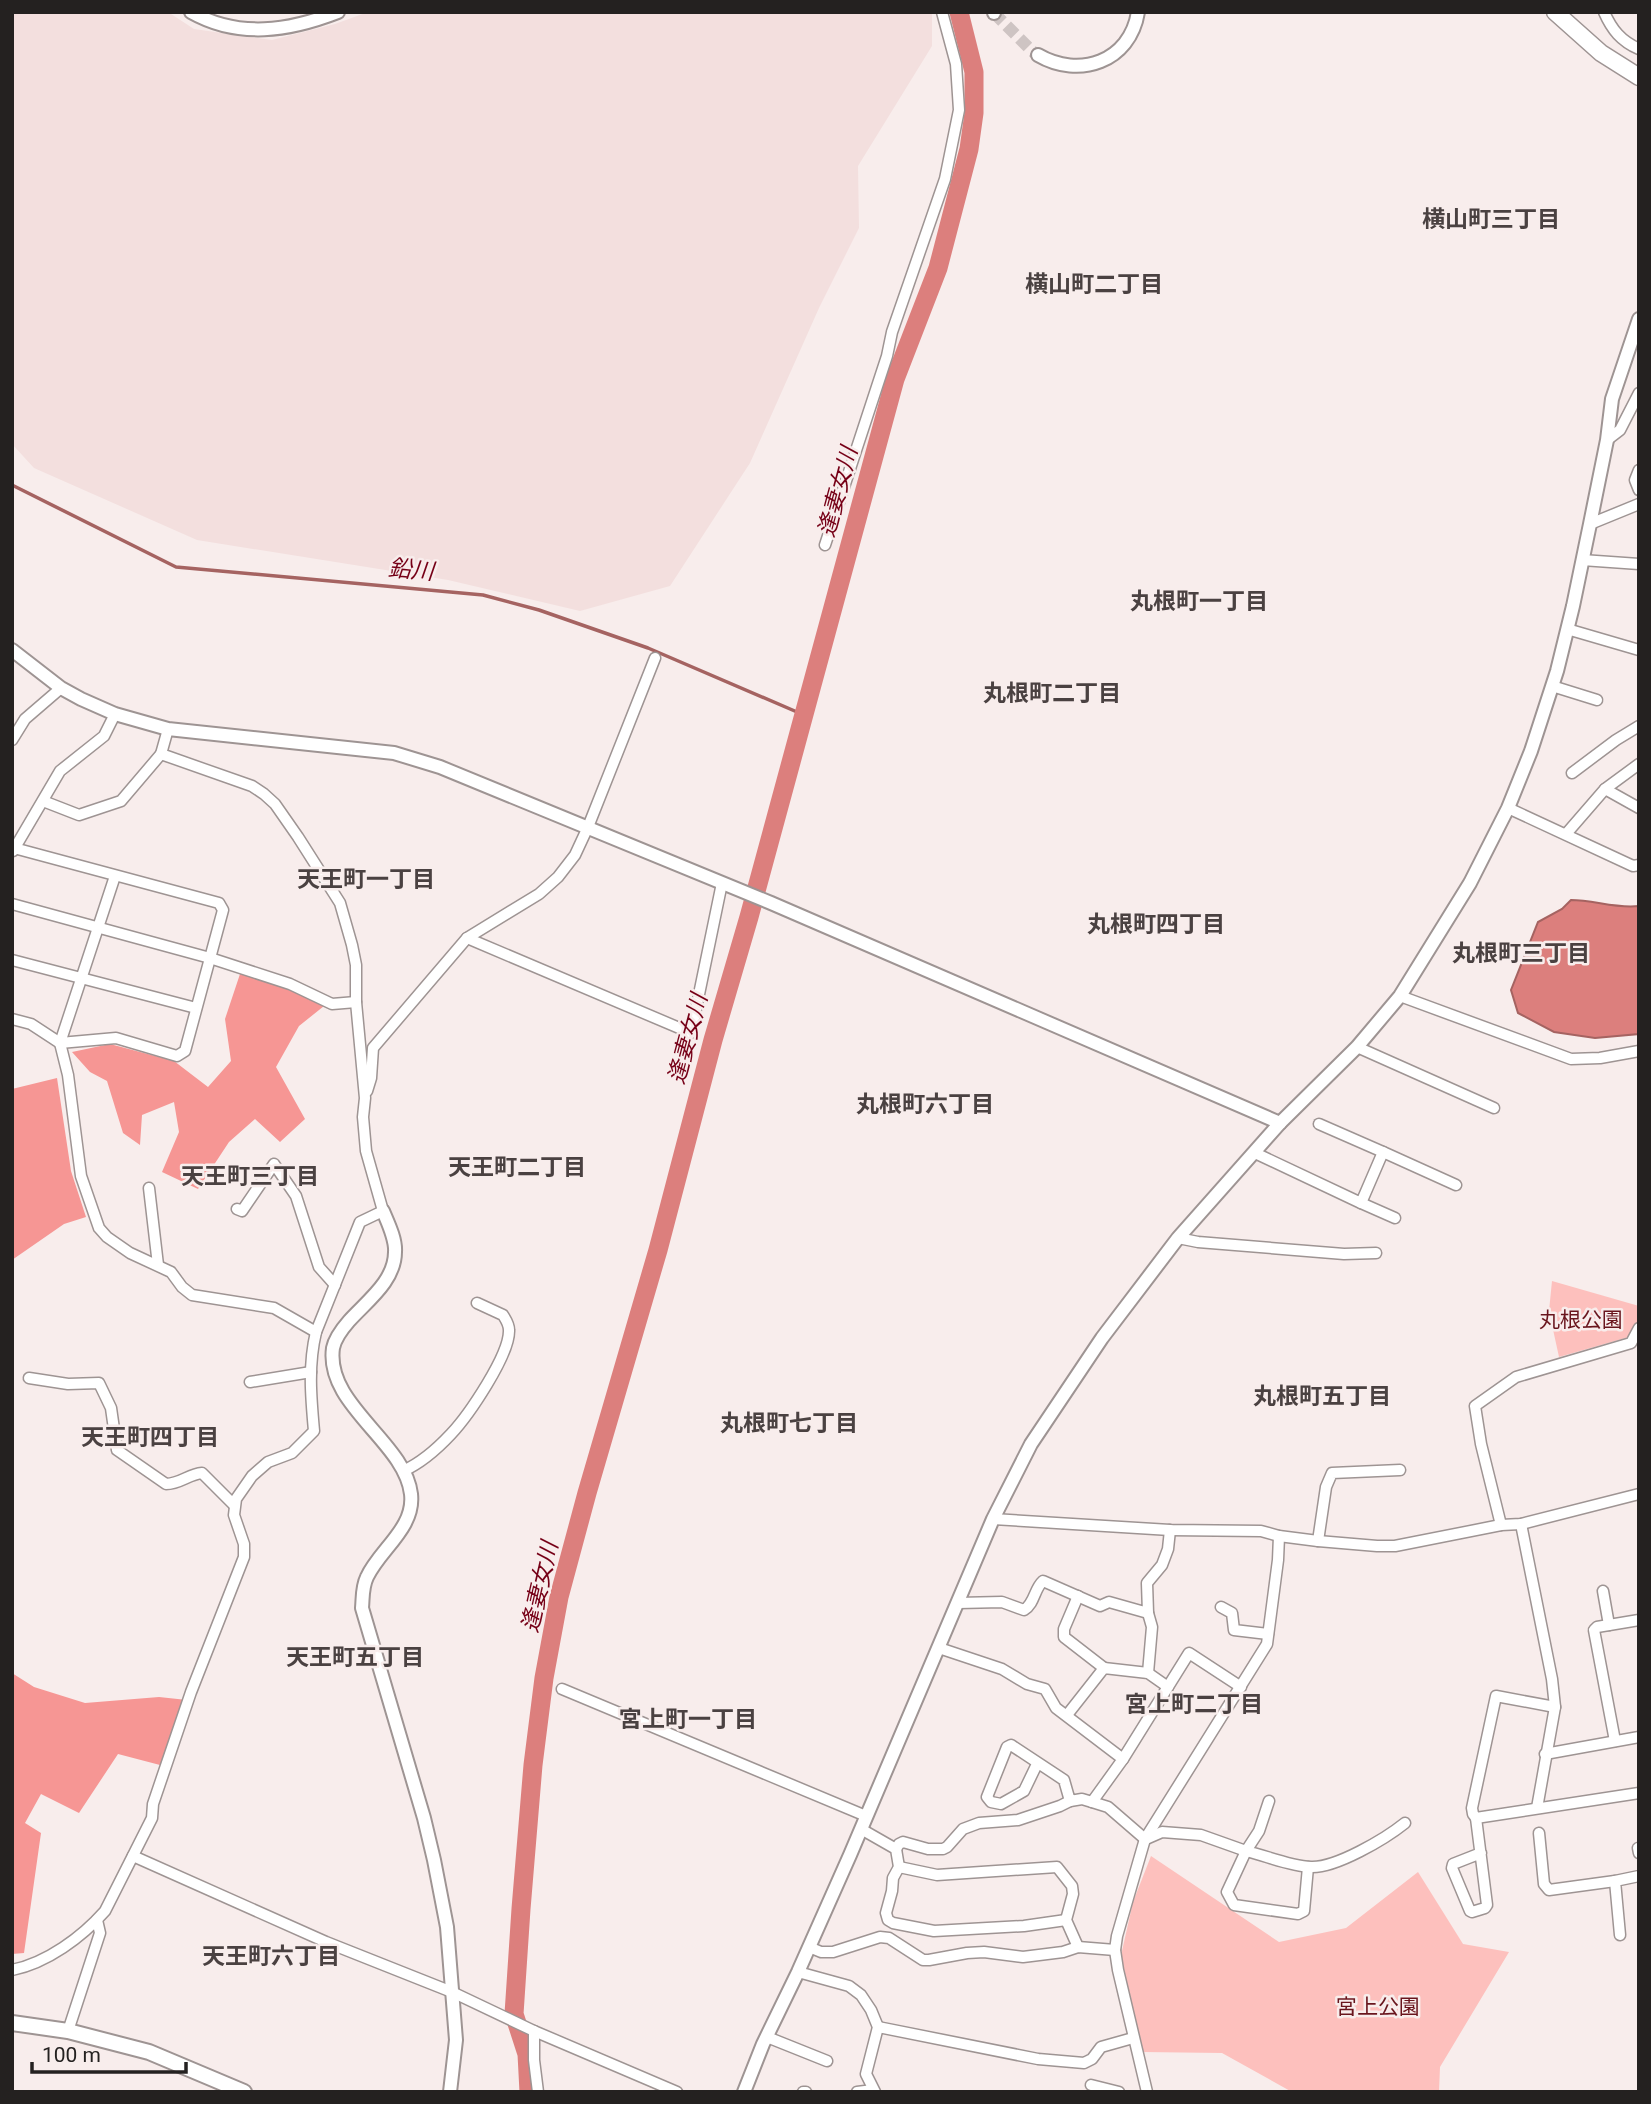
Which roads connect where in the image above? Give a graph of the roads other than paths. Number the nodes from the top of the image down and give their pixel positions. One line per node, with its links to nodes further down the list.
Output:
1 (191, 12): 2 (street)
2 (338, 12)
3 (942, 12): 17 (street)
4 (1138, 12): 8 (street)
5 (1555, 12): 9 (highway)
6 (1604, 12): 7 (street)
7 (1639, 49)
8 (1038, 55)
9 (1639, 76)
10 (1639, 319): 12 (street)
11 (1639, 393): 12 (street)
12 (1607, 440): 16 (street)
13 (1639, 470): 14 (street)
14 (1639, 490)
15 (1639, 504): 16 (street)
16 (1590, 524): 18 (street)
17 (825, 545)
18 (1582, 560): 19 (street); 20 (street)
19 (1639, 564)
20 (1567, 629): 22 (street); 24 (street)
21 (12, 650): 25 (street)
22 (1639, 650)
23 (655, 658): 38 (street)
24 (1552, 686): 26 (street); 36 (street)
25 (61, 688): 27 (street); 30 (street)
26 (1597, 700)
27 (115, 714): 29 (street); 35 (street)
28 (1639, 726): 33 (street)
29 (168, 729): 31 (street); 38 (street)
30 (12, 740)
31 (161, 754): 35 (street); 51 (street)
32 (1639, 764): 34 (street)
33 (1572, 773)
34 (1605, 789): 37 (street); 39 (street)
35 (43, 801): 40 (street)
36 (1508, 808): 39 (street); 50 (street)
37 (1639, 808)
38 (588, 827): 43 (street); 46 (street)
39 (1566, 834): 41 (street)
40 (13, 850): 42 (street)
41 (1639, 865)
42 (115, 876): 45 (street); 47 (street)
43 (728, 886): 46 (street); 59 (street)
44 (12, 904): 45 (street)
45 (97, 926): 47 (street); 49 (street)
46 (467, 938): 57 (street)
47 (210, 958): 51 (street); 52 (street)
48 (12, 960): 49 (street)
49 (83, 979): 52 (street); 54 (street)
50 (1400, 996): 55 (street); 56 (street)
51 (356, 1002): 57 (street)
52 (197, 1008): 54 (street)
53 (12, 1019): 54 (street)
54 (60, 1043): 71 (street)
55 (1357, 1047): 58 (street); 59 (street)
56 (1639, 1051)
57 (365, 1098): 67 (street)
58 (1494, 1108)
59 (1280, 1123): 62 (street)
60 (1319, 1124): 61 (street)
61 (1382, 1152): 63 (street); 65 (street)
62 (1255, 1153): 65 (street); 69 (street)
63 (1456, 1185)
64 (149, 1188): 71 (street)
65 (1362, 1203): 68 (street)
66 (237, 1209): 72 (street)
67 (383, 1211): 72 (street); 80 (street)
68 (1395, 1218)
69 (1178, 1238): 70 (street); 83 (street)
70 (1376, 1253)
71 (158, 1265): 75 (street)
72 (335, 1286): 75 (street)
73 (477, 1303): 80 (street)
74 (1639, 1328): 85 (street)
75 (317, 1332): 76 (street)
76 (311, 1372): 78 (street); 82 (street)
77 (29, 1378): 82 (street)
78 (250, 1382)
79 (1400, 1470): 88 (street)
80 (403, 1471): 137 (street)
81 (1639, 1494): 84 (street)
82 (234, 1505): 124 (street)
83 (993, 1519): 86 (street); 91 (street)
84 (1521, 1524): 85 (street); 103 (street)
85 (1501, 1525): 88 (street)
86 (1170, 1530): 87 (street); 93 (street)
87 (1279, 1536): 88 (street); 96 (street)
88 (1318, 1541)
89 (1603, 1591): 95 (street)
90 (1078, 1596): 91 (street); 93 (street); 98 (street)
91 (958, 1603): 97 (street)
92 (1221, 1607): 96 (street)
93 (1148, 1613): 99 (street)
94 (1639, 1619): 95 (street)
95 (1609, 1625): 106 (street)
96 (1268, 1634): 101 (street)
97 (939, 1648): 104 (street); 115 (street)
98 (1104, 1668): 99 (street); 104 (street)
99 (1148, 1673): 100 (street)
100 (1168, 1687): 101 (street); 108 (street)
101 (1241, 1687): 120 (street)
102 (562, 1689): 115 (street)
103 (1555, 1707): 107 (street); 116 (street)
104 (1067, 1715): 108 (street)
105 (1639, 1737): 106 (street)
106 (1615, 1741): 107 (street)
107 (1545, 1754): 114 (street)
108 (1123, 1759): 113 (street)
109 (1037, 1764): 111 (street)
110 (1639, 1793): 114 (street)
111 (1070, 1801): 113 (street); 121 (street)
112 (1269, 1801): 122 (street)
113 (1092, 1802): 120 (street)
114 (1537, 1808): 116 (street)
115 (866, 1816): 118 (street)
116 (1476, 1818): 123 (street)
117 (1405, 1823): 126 (street)
118 (861, 1829): 121 (street); 132 (street)
119 (1539, 1833): 128 (street)
120 (1145, 1839): 122 (street); 134 (street)
121 (896, 1849): 125 (street)
122 (1246, 1851): 126 (street); 126 (street)
123 (1480, 1853): 123 (street)
124 (133, 1856): 129 (street); 137 (street)
125 (899, 1867): 130 (street); 130 (street)
126 (1308, 1867)
127 (1639, 1876): 128 (street)
128 (1615, 1881): 131 (street)
129 (97, 1920): 135 (street); 141 (street)
130 (1066, 1920): 133 (street)
131 (1620, 1935)
132 (809, 1947): 133 (street); 136 (street)
133 (1078, 1947): 134 (street)
134 (1115, 1950): 143 (street)
135 (12, 1970)
136 (798, 1972): 139 (street); 142 (street)
137 (452, 1992): 140 (street); 148 (street)
138 (12, 2023): 141 (main road)
139 (878, 2027): 143 (street); 146 (street)
140 (532, 2030): 149 (street); 150 (street)
141 (68, 2031): 147 (main road)
142 (767, 2037): 144 (street); 151 (street)
143 (1133, 2038): 154 (street)
144 (827, 2061)
145 (1091, 2085): 153 (street)
146 (874, 2091): 152 (street)
147 (244, 2092)
148 (450, 2092)
149 (538, 2092)
150 (677, 2092)
151 (744, 2092)
152 (858, 2092)
153 (1119, 2092)
154 (1147, 2092)

